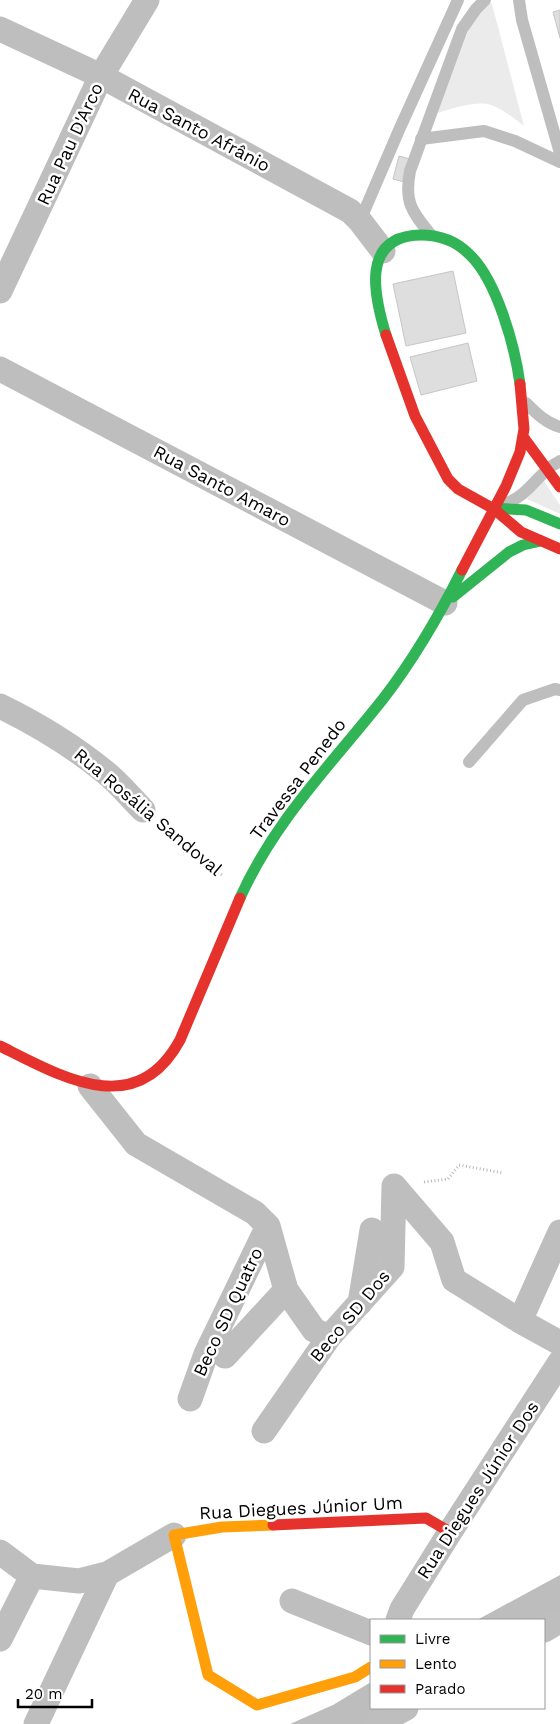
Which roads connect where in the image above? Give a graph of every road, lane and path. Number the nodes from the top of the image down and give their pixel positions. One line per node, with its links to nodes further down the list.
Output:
1 (147, 0): 6 (street, Rua Pau D'Arco)
2 (458, 0): 10 (lane)
3 (485, 0): 7 (lane)
4 (519, 0): 8 (lane)
5 (0, 29): 6 (street, Rua Santo Afrânio)
6 (101, 76): 10 (street, Rua Santo Afrânio); 13 (street, Rua Pau D'Arco)
7 (422, 139): 9 (lane); 11 (lane)
8 (560, 153)
9 (560, 162)
10 (360, 221): 12 (street, Rua Santo Afrânio)
11 (431, 236): 12 (street); 15 (street)
12 (383, 251): 22 (street)
13 (0, 291)
14 (0, 369): 27 (street, Rua Santo Amaro)
15 (522, 400): 16 (lane); 17 (street)
16 (560, 427)
17 (524, 438): 19 (street); 20 (street, Travessa Penedo)
18 (560, 461): 19 (lane)
19 (547, 470): 21 (street); 23 (lane)
20 (507, 482): 22 (street); 23 (street, Travessa Penedo)
21 (560, 487)
22 (468, 496): 23 (street)
23 (493, 508): 24 (street); 25 (street); 27 (street, Travessa Penedo)
24 (560, 524)
25 (541, 541): 26 (street); 27 (street)
26 (560, 549)
27 (445, 603): 32 (street, Travessa Penedo)
28 (560, 690): 30 (lane)
29 (0, 706): 31 (street, Rua Rosália Sandoval)
30 (469, 762)
31 (144, 810): 32 (path, Rua Rosália Sandoval)
32 (243, 890): 34 (street, Travessa Penedo)
33 (0, 1046): 34 (street, Travessa Penedo)
34 (90, 1086): 37 (street)
35 (503, 1173): 36 (path)
36 (394, 1186): 41 (street, Beco SD Dos); 42 (street)
37 (268, 1226): 40 (street); 47 (street, Beco SD Quatro)
38 (372, 1230): 41 (street)
39 (560, 1232): 42 (street)
40 (286, 1290): 43 (street); 45 (street)
41 (360, 1303): 43 (street, Beco SD Dos)
42 (520, 1321): 44 (street)
43 (329, 1337): 48 (street, Beco SD Dos)
44 (560, 1343)
45 (225, 1356)
46 (560, 1362): 49 (street, Rua Diegues Júnior Dos)
47 (190, 1399)
48 (264, 1432)
49 (450, 1532): 50 (street, Rua Diegues Júnior Um); 55 (street, Rua Diegues Júnior Dos)
50 (174, 1535): 52 (street); 60 (street)
51 (0, 1552): 53 (street)
52 (107, 1574): 53 (street); 62 (street)
53 (32, 1576): 59 (street)
54 (292, 1601): 58 (street)
55 (398, 1619)
56 (560, 1621): 57 (street)
57 (545, 1629)
58 (370, 1633)
59 (0, 1639)
60 (370, 1668)
61 (404, 1709): 63 (street)
62 (36, 1724)
63 (377, 1724)

